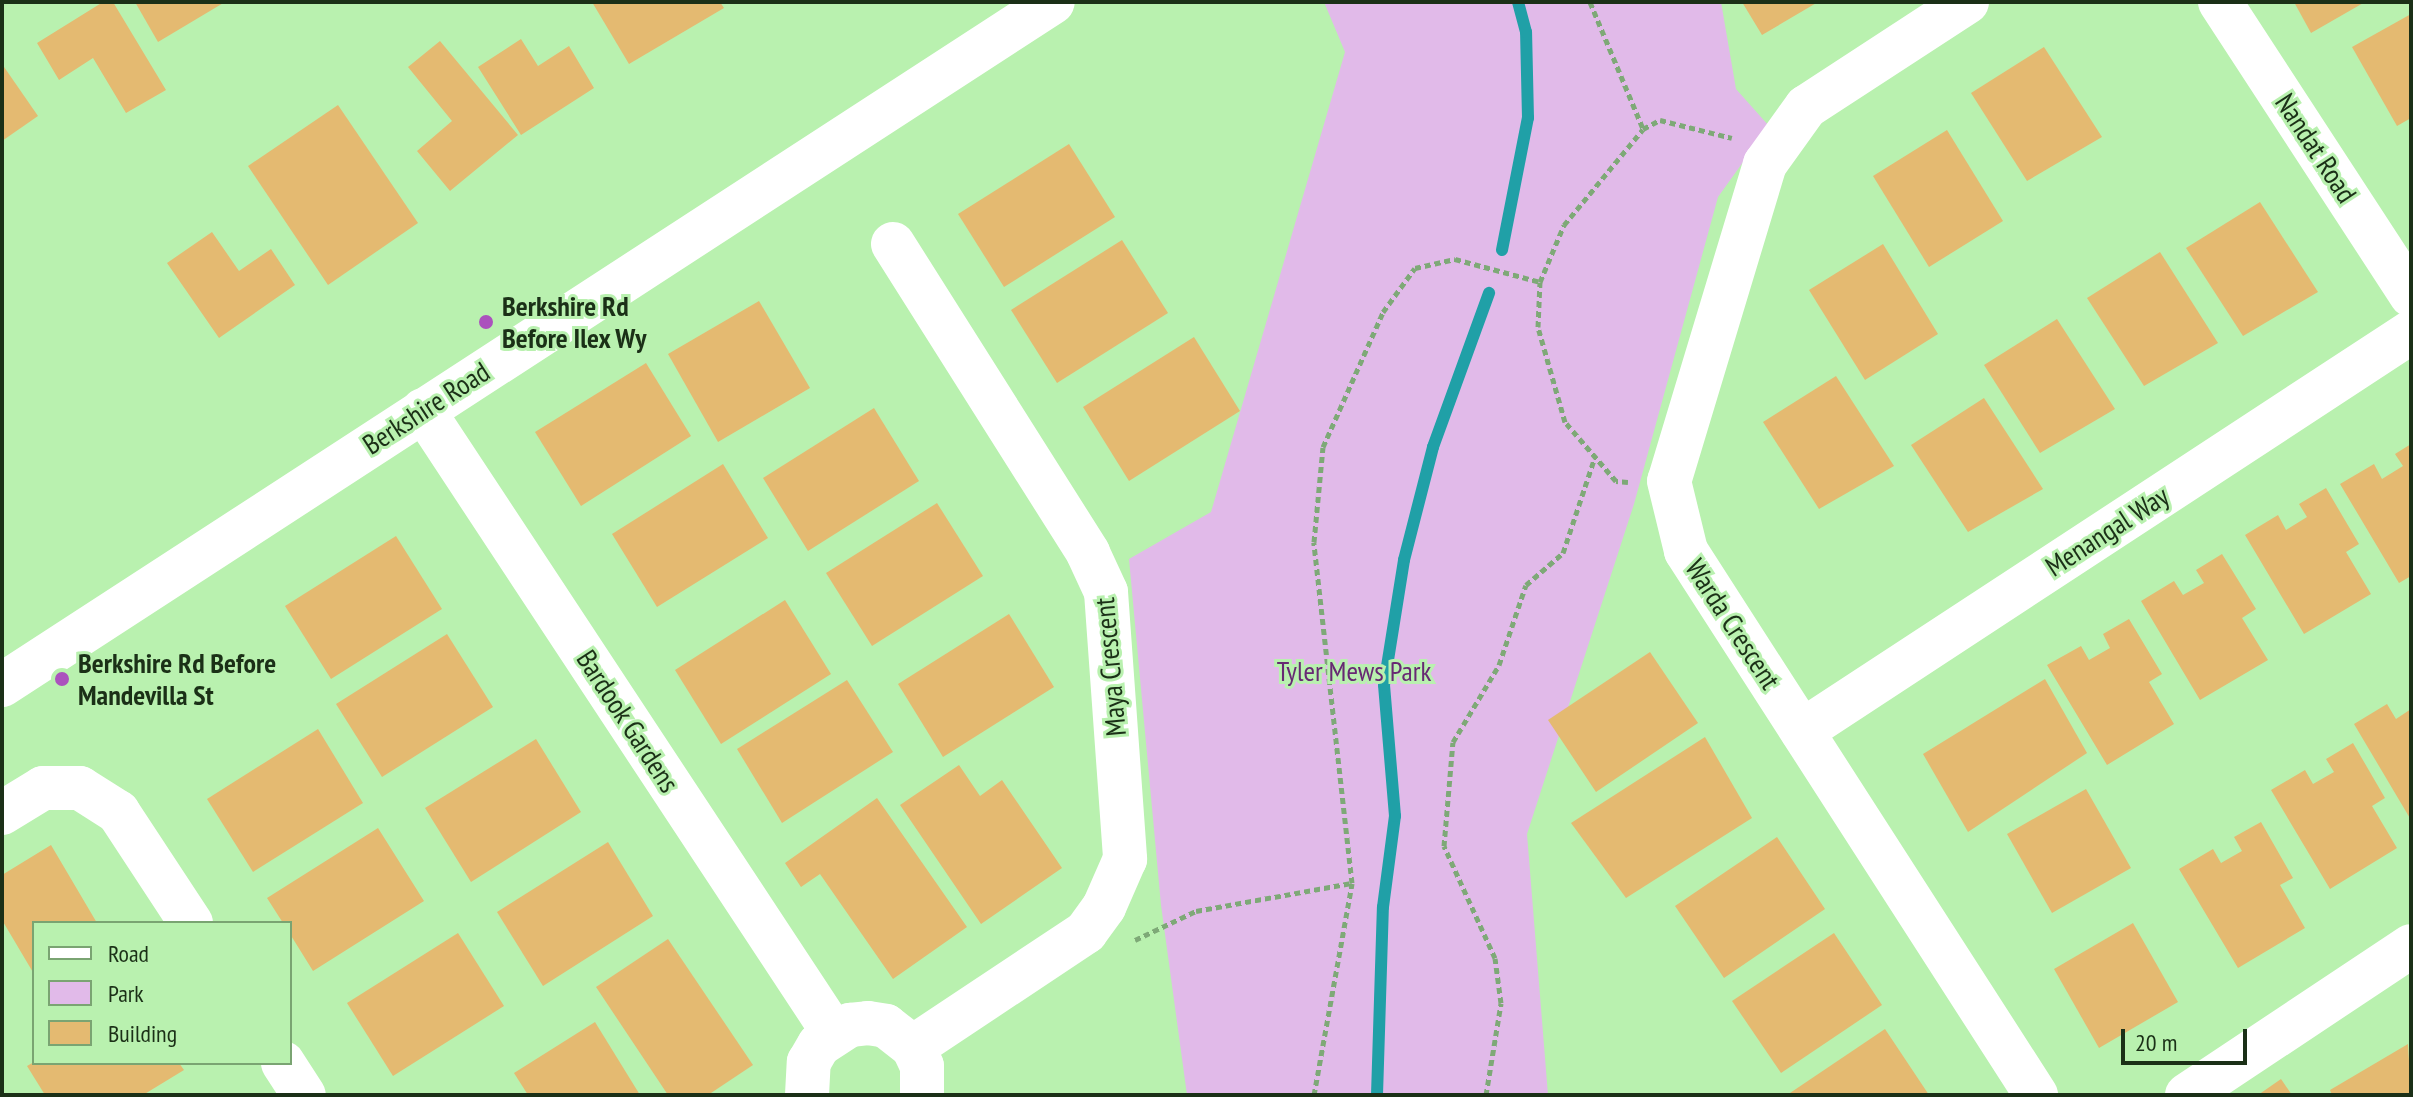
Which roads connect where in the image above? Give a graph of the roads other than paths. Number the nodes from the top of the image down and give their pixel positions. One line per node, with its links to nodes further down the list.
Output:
1 (1053, 2): 7 (street, Berkshire Road)
2 (1967, 2): 9 (street, Warda Crescent)
3 (2220, 2): 5 (street, Nandat Road)
4 (893, 244): 14 (street, Maya Crescent)
5 (2411, 295)
6 (2411, 332): 9 (street, Menangal Way)
7 (423, 410): 8 (street, Berkshire Road); 13 (street, Bardook Gardens)
8 (2, 685)
9 (1802, 731): 19 (street, Warda Crescent)
10 (2, 813): 11 (street)
11 (190, 921)
12 (2411, 946): 20 (street)
13 (833, 1032): 14 (street); 17 (street)
14 (913, 1047): 18 (street)
15 (284, 1065): 16 (street)
16 (304, 1095)
17 (807, 1095)
18 (922, 1095)
19 (2036, 1095)
20 (2187, 1095)

